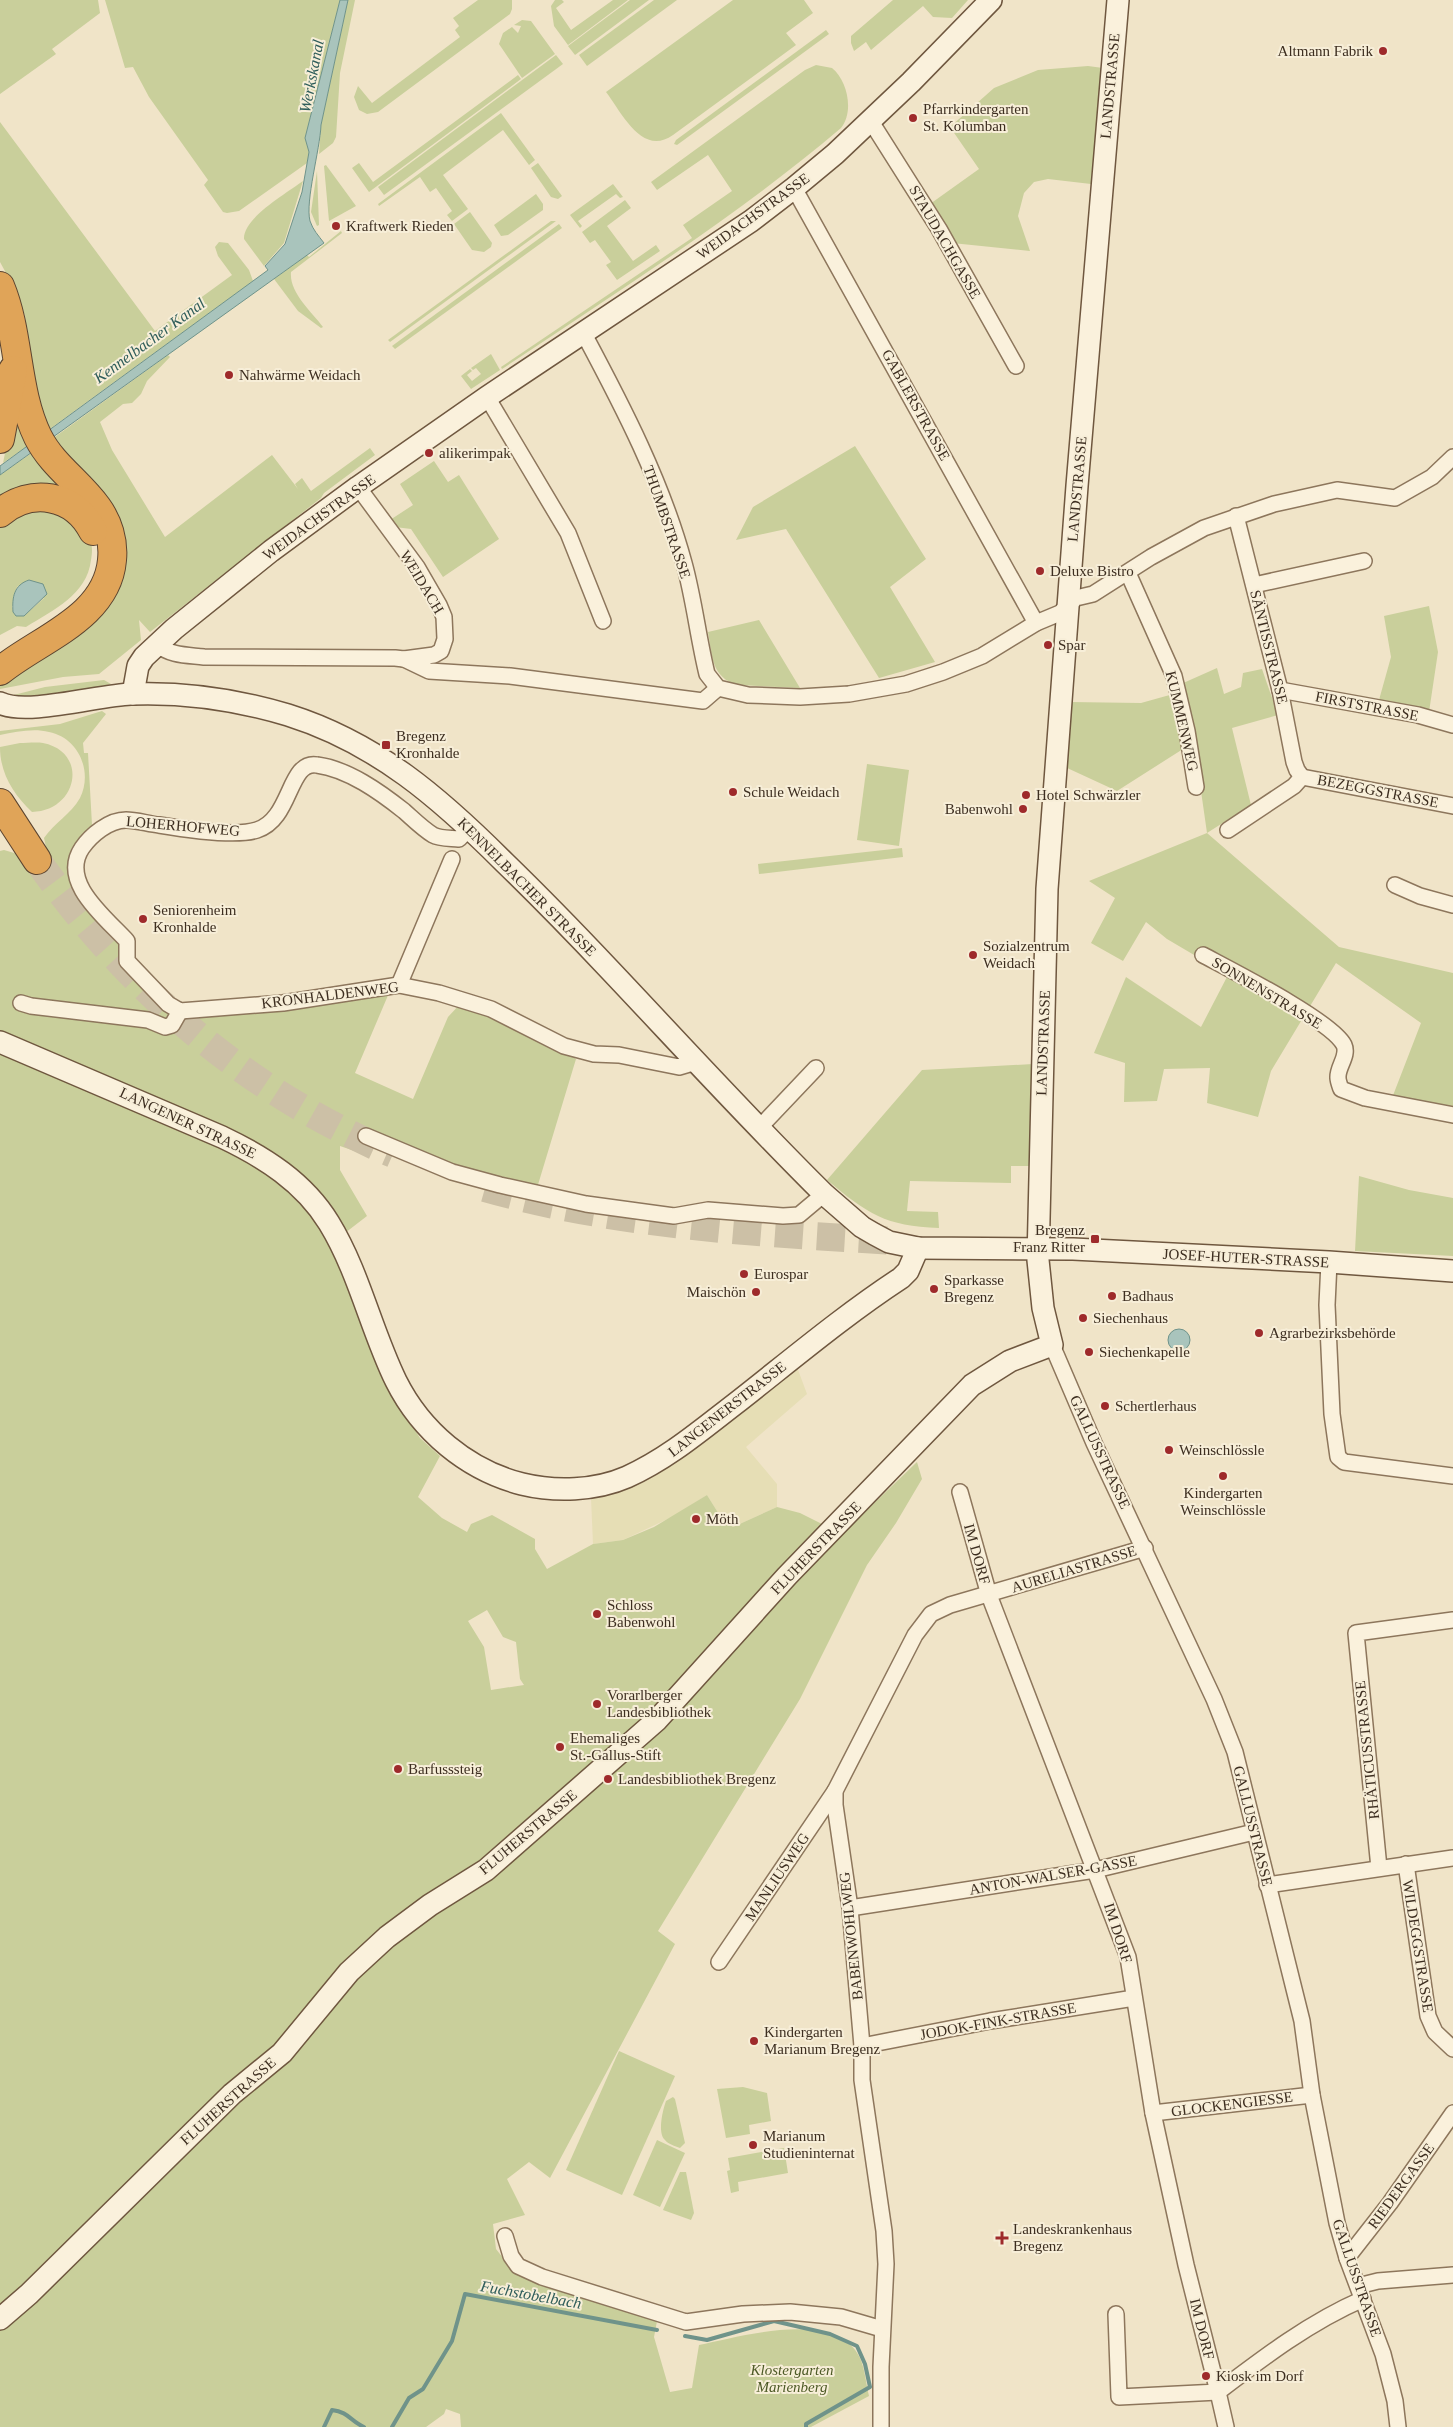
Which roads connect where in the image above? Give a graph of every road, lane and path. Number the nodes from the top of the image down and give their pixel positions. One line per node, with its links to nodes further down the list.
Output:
1 (991, 0): 3 (street, WEIDACHSTRASSE)
2 (1118, 0): 18 (street, LANDSTRASSE)
3 (870, 120): 4 (street, WEIDACHSTRASSE); 8 (street, STAUDACHGASSE)
4 (794, 188): 6 (street, WEIDACHSTRASSE); 20 (street, GABLERSTRASSE)
5 (0, 286): 7 (highway)
6 (584, 334): 9 (street, WEIDACHSTRASSE); 25 (street, THUMBSTRASSE)
7 (15, 343): 10 (highway); 24 (highway)
8 (1016, 366)
9 (487, 397): 12 (street, WEIDACHSTRASSE); 19 (street)
10 (0, 439)
11 (1453, 457): 14 (street)
12 (358, 487): 21 (street, WEIDACHSTRASSE); 23 (street, WEIDACH)
13 (0, 513): 22 (highway)
14 (1236, 516): 16 (street); 17 (street, SÄNTISSTRASSE)
15 (1364, 561): 17 (street)
16 (1128, 573): 18 (street); 33 (street, KUMMENWEG)
17 (1254, 585): 26 (street, SÄNTISSTRASSE)
18 (1068, 606): 20 (street); 55 (street, LANDSTRASSE)
19 (603, 621)
20 (1036, 623): 25 (street)
21 (156, 644): 23 (street); 27 (street, WEIDACHSTRASSE)
22 (0, 650)
23 (404, 660): 25 (street)
24 (0, 671)
25 (718, 688)
26 (1280, 690): 31 (street, FIRSTSTRASSE); 32 (street, SÄNTISSTRASSE)
27 (133, 694): 28 (street, KENNELBACHER STRASSE); 37 (street, KENNELBACHER STRASSE)
28 (69, 702): 29 (street, KENNELBACHER STRASSE); 30 (street, KENNELBACHER STRASSE)
29 (0, 703)
30 (0, 718)
31 (1453, 726)
32 (1302, 777): 35 (street, BEZEGGSTRASSE); 38 (street)
33 (1196, 787)
34 (0, 790): 36 (highway)
35 (1453, 806)
36 (5, 810): 40 (highway)
37 (470, 828): 46 (street, LOHERHOFWEG); 48 (street, KENNELBACHER STRASSE)
38 (1228, 830)
39 (452, 859): 44 (street)
40 (37, 860)
41 (1395, 885): 42 (street)
42 (1453, 905)
43 (1203, 955): 50 (street, SONNENSTRASSE)
44 (399, 985): 46 (street, KRONHALDENWEG); 48 (street, KRONHALDENWEG)
45 (21, 1003): 46 (street)
46 (180, 1011)
47 (0, 1042): 59 (street, LANGENER STRASSE)
48 (696, 1062): 51 (street, KENNELBACHER STRASSE)
49 (816, 1068): 51 (street)
50 (1453, 1115)
51 (760, 1127): 53 (street, KENNELBACHER STRASSE)
52 (366, 1136): 53 (street)
53 (824, 1194): 54 (street, KENNELBACHER STRASSE)
54 (910, 1246): 55 (street); 59 (street, LANGENERSTRASSE)
55 (1039, 1249): 56 (street, JOSEF-HUTER-STRASSE); 58 (street, GALLUSSTRASSE)
56 (1329, 1262): 57 (street, JOSEF-HUTER-STRASSE); 60 (street)
57 (1453, 1271)
58 (1052, 1345): 62 (street, GALLUSSTRASSE); 86 (street, FLUHERSTRASSE)
59 (457, 1455)
60 (1453, 1476)
61 (960, 1492): 63 (street, IM DORF)
62 (1145, 1548): 63 (street, AURELIASTRASSE); 67 (street, GALLUSSTRASSE)
63 (989, 1595): 65 (street, AURELIASTRASSE); 71 (street, IM DORF)
64 (1453, 1620): 70 (street, RHÄTICUSSTRASSE)
65 (922, 1623): 66 (street, BABENWOHLWEG)
66 (835, 1791): 73 (street, BABENWOHLWEG); 74 (street, MANLIUSWEG)
67 (1254, 1832): 71 (street, ANTON-WALSER-GASSE); 72 (street, GALLUSSTRASSE)
68 (1453, 1858): 69 (street)
69 (1406, 1864): 70 (street); 77 (street, WILDEGGSTRASSE)
70 (1379, 1868): 72 (street)
71 (1096, 1870): 73 (street, ANTON-WALSER-GASSE); 75 (street, IM DORF)
72 (1268, 1886): 78 (street, GALLUSSTRASSE)
73 (850, 1908): 76 (street, BABENWOHLWEG)
74 (719, 1962)
75 (1134, 1998): 76 (street, JODOK-FINK-STRASSE); 80 (street, IM DORF)
76 (862, 2046): 87 (street, BABENWOHLWEG)
77 (1453, 2049)
78 (1312, 2095): 80 (street, GLOCKENGIESSE); 82 (street, GALLUSSTRASSE)
79 (1453, 2112): 82 (street, RIEDERGASSE)
80 (1153, 2113): 88 (street, IM DORF)
81 (505, 2236): 87 (street)
82 (1347, 2258): 84 (street, GALLUSSTRASSE)
83 (1453, 2275): 84 (street)
84 (1360, 2292): 88 (street); 91 (street, GALLUSSTRASSE)
85 (1116, 2314): 88 (street)
86 (0, 2319)
87 (882, 2328): 89 (street, BABENWOHLWEG)
88 (1218, 2392): 90 (street, IM DORF)
89 (881, 2427)
90 (1226, 2427)
91 (1398, 2427)

